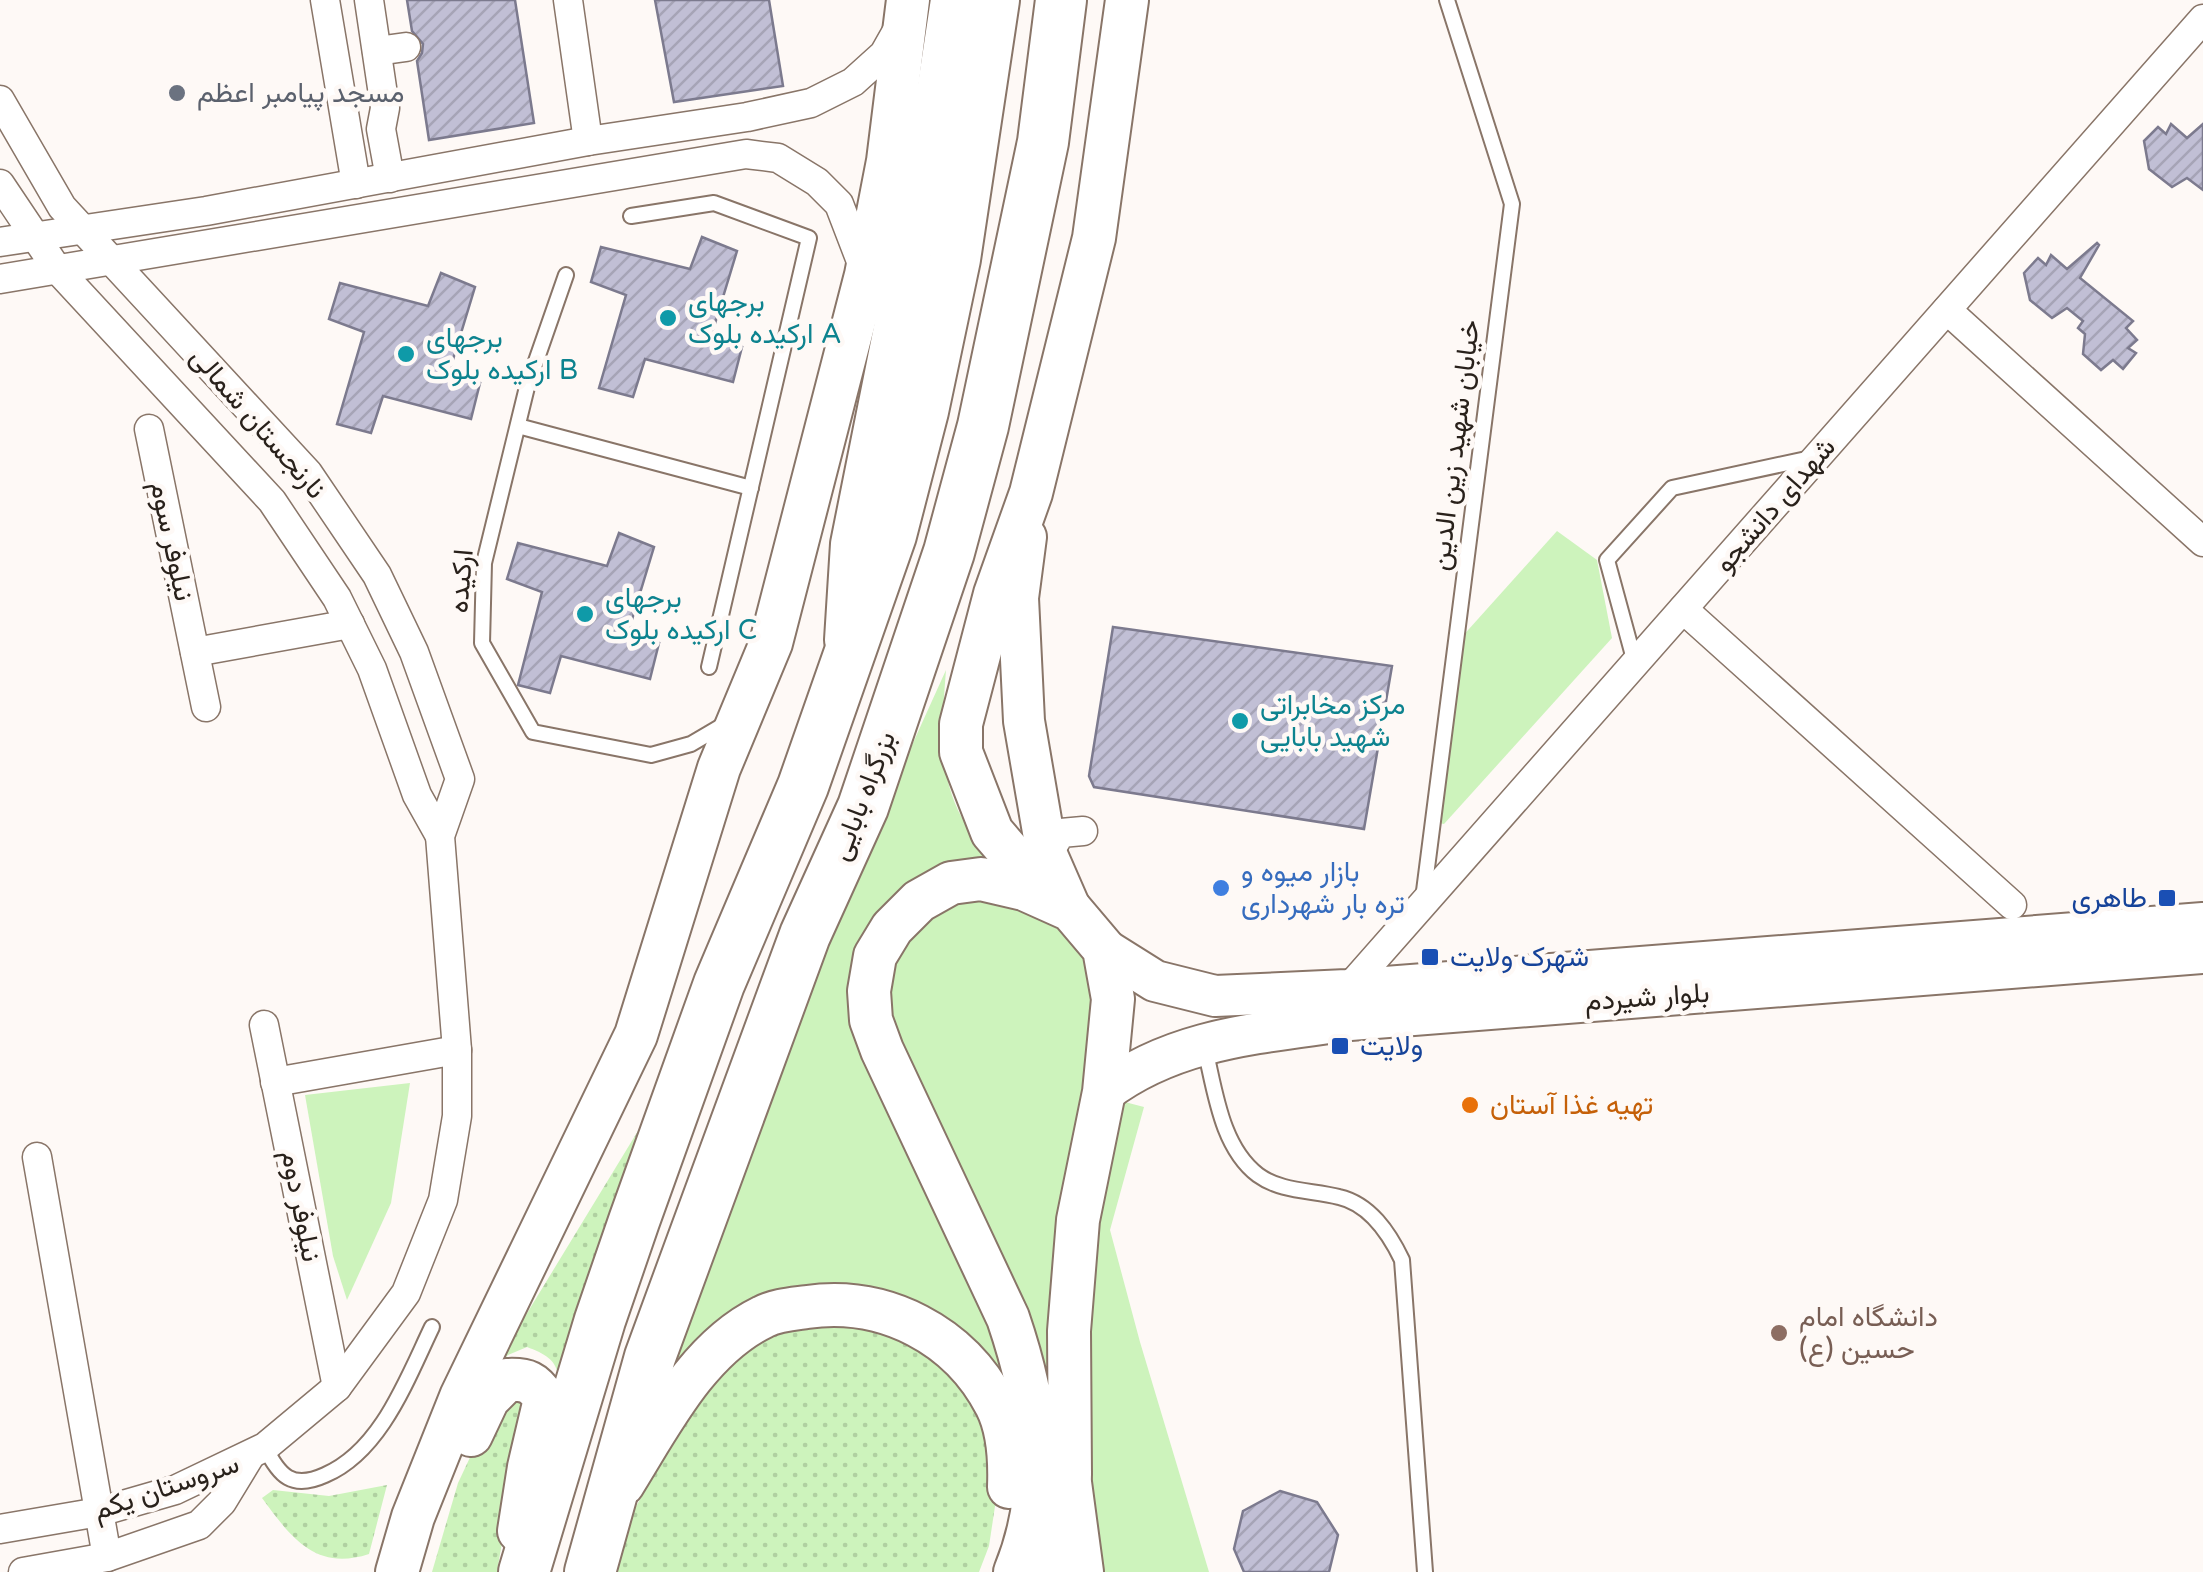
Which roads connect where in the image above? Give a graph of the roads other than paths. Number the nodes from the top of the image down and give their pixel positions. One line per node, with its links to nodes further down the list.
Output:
1 (325, 0): 19 (street)
2 (350, 0): 10 (street)
3 (568, 0): 14 (street)
4 (952, 0): 42 (main road)
5 (994, 0): 42 (highway)
6 (1061, 0): 67 (highway, بزرگراه بابایی)
7 (1127, 0): 35 (main road)
8 (1446, 0): 50 (lane, خیابان شهید زین الدین)
9 (907, 7): 13 (street); 27 (main road)
10 (379, 32): 17 (street)
11 (2197, 37): 30 (street, شهدای دانشجو)
12 (0, 100): 22 (street, نارنجستان شمالی)
13 (747, 117): 14 (street); 15 (street)
14 (588, 141): 16 (street)
15 (746, 154): 20 (street); 27 (street)
16 (482, 161): 17 (street); 20 (street)
17 (390, 178): 19 (street)
18 (0, 184): 23 (street, نارنجستان شمالی)
19 (356, 184): 22 (street)
20 (488, 196): 25 (street)
21 (631, 216): 34 (lane)
22 (85, 228): 23 (street); 25 (street, نارنجستان شمالی)
23 (33, 236): 24 (street); 26 (street, نارنجستان شمالی)
24 (0, 242)
25 (109, 260): 26 (street); 37 (street, نارنجستان شمالی)
26 (57, 269): 29 (street); 38 (street, نارنجستان شمالی)
27 (866, 274): 46 (main road)
28 (566, 275): 31 (lane, ارکیده)
29 (0, 279)
30 (1946, 310): 33 (street, شهدای دانشجو); 36 (street)
31 (518, 426): 34 (lane); 46 (lane, ارکیده)
32 (149, 429): 41 (street, نیلوفر سوم)
33 (1817, 457): 39 (street, شهدای دانشجو); 43 (lane)
34 (752, 488): 44 (lane)
35 (1031, 492): 49 (main road); 52 (main road)
36 (2203, 542)
37 (377, 575): 38 (street); 48 (street, نارنجستان شمالی)
38 (337, 598): 40 (street, نارنجستان شمالی)
39 (1683, 609): 43 (street, شهدای دانشجو); 51 (street)
40 (350, 624): 41 (street); 48 (street, نارنجستان شمالی)
41 (195, 652): 45 (street, نیلوفر سوم)
42 (846, 660): 74 (highway)
43 (1636, 663): 50 (street, شهدای دانشجو)
44 (710, 667)
45 (206, 708)
46 (739, 716): 72 (main road)
47 (1082, 832): 49 (street)
48 (440, 836): 59 (street, نارنجستان شمالی)
49 (1047, 855): 52 (main road)
50 (1422, 904): 56 (street, شهدای دانشجو)
51 (2012, 905)
52 (1071, 910): 54 (main road); 77 (main road)
53 (2194, 930): 56 (main road, بلوار شیردم)
54 (1104, 949): 55 (main road, بلوار شیردم); 61 (main road)
55 (1220, 987): 56 (main road, بلوار شیردم); 58 (main road)
56 (1349, 1005): 58 (main road, بلوار شیردم)
57 (264, 1025): 60 (street, نیلوفر دوم)
58 (1211, 1042): 61 (main road, بلوار شیردم); 80 (lane)
59 (457, 1050): 60 (street); 64 (street, نارنجستان شمالی)
60 (275, 1082): 64 (street, نیلوفر دوم)
61 (1113, 1085): 66 (main road)
62 (37, 1157): 68 (street)
63 (432, 1327): 65 (lane)
64 (337, 1387): 65 (street, نارنجستان شمالی)
65 (257, 1451): 68 (street, سروستان یکم); 70 (street, سروستان یکم)
66 (1070, 1476): 78 (main road); 79 (main road)
67 (606, 1510): 75 (highway, بزرگراه بابایی); 76 (main road)
68 (99, 1512): 69 (street, سروستان یکم); 70 (street)
69 (0, 1530)
70 (107, 1557): 71 (street, سروستان یکم)
71 (23, 1572)
72 (397, 1572)
73 (424, 1572): 74 (main road)
74 (522, 1572)
75 (590, 1572)
76 (994, 1572)
77 (1015, 1572)
78 (1041, 1572)
79 (1084, 1572)
80 (1424, 1572)

